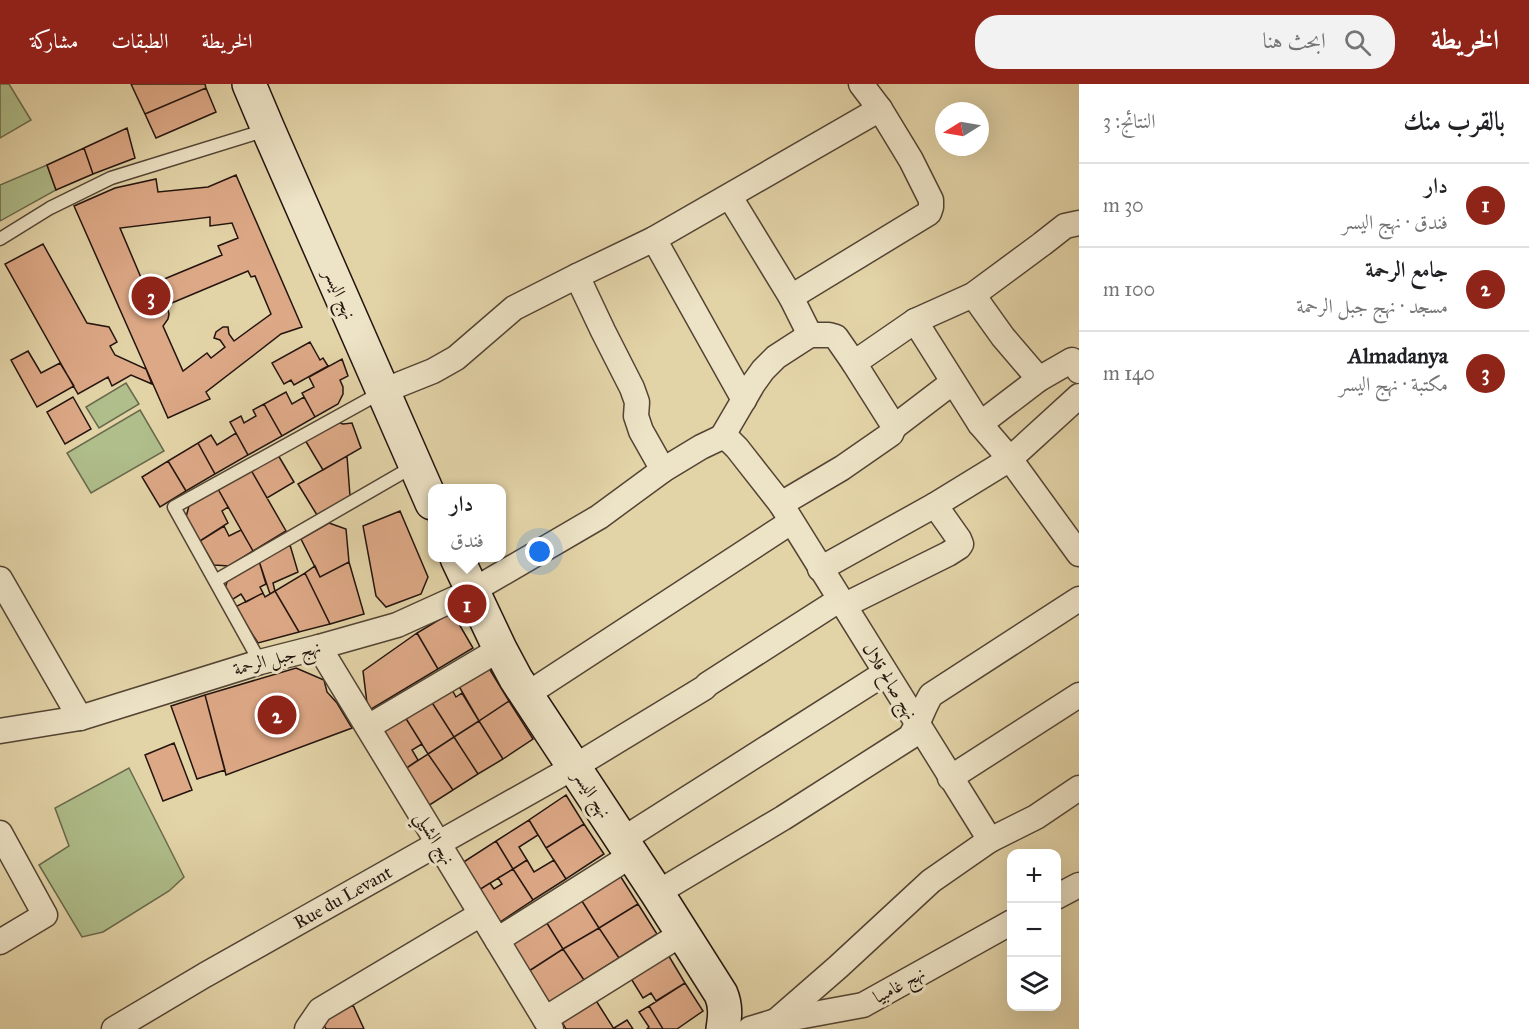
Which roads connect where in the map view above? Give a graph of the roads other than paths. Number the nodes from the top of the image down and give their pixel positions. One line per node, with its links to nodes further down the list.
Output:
1 (249, 84): 4 (main road, نهج اليسر)
2 (861, 84): 3 (street)
3 (880, 109): 5 (street); 11 (street)
4 (268, 129): 7 (lane); 18 (main road, نهج اليسر)
5 (730, 196): 8 (street); 11 (street)
6 (1079, 223): 10 (street)
7 (0, 239)
8 (654, 239): 9 (street); 20 (street)
9 (577, 276): 18 (street); 26 (street)
10 (973, 295): 12 (street); 16 (street)
11 (791, 297): 13 (street)
12 (915, 321): 14 (street); 17 (street)
13 (810, 335): 14 (street); 20 (street)
14 (854, 363): 22 (street)
15 (1079, 371): 16 (street)
16 (1039, 379): 21 (street)
17 (953, 382): 21 (street); 22 (street)
18 (383, 391): 25 (main road, نهج اليسر); 34 (lane)
19 (1079, 396): 24 (street)
20 (744, 400): 23 (street)
21 (980, 424): 24 (street)
22 (894, 427): 29 (street)
23 (722, 437): 26 (street, نهج جبل الرحمة); 29 (street, نهج صالح قلال)
24 (1010, 459): 28 (street); 30 (street)
25 (416, 465): 27 (main road, نهج اليسر); 34 (lane)
26 (663, 470): 35 (street, نهج جبل الرحمة)
27 (428, 494)
28 (935, 505): 32 (street); 37 (street, Rue du Levant)
29 (786, 513): 32 (street, نهج صالح قلال); 42 (street)
30 (1079, 554)
31 (459, 562): 35 (main road, نهج اليسر)
32 (820, 568): 37 (street, نهج صالح قلال)
33 (0, 579): 44 (street)
34 (215, 581): 40 (lane)
35 (472, 591): 38 (street, نهج جبل الرحمة); 39 (main road, نهج اليسر)
36 (1079, 599): 45 (street)
37 (841, 603): 41 (street, نهج صالح قلال); 48 (street, Rue du Levant)
38 (319, 647): 40 (street, نهج جبل الرحمة); 46 (street, نهج الشيلي)
39 (500, 649): 42 (main road, نهج اليسر); 46 (street)
40 (260, 662): 44 (street, نهج جبل الرحمة)
41 (885, 674): 45 (street, نهج صالح قلال); 54 (street)
42 (526, 695): 48 (main road, نهج اليسر)
43 (1079, 695): 49 (street)
44 (80, 718): 47 (street, نهج جبل الرحمة)
45 (917, 725): 49 (street, نهج صالح قلال); 56 (street)
46 (368, 727): 53 (street, نهج الشيلي)
47 (0, 731)
48 (574, 767): 53 (street, Rue du Levant); 54 (main road, نهج اليسر)
49 (950, 778): 52 (street, نهج صالح قلال)
50 (1079, 788): 52 (street)
51 (0, 833): 62 (street)
52 (990, 840): 64 (street)
53 (438, 843): 58 (street, نهج الشيلي); 65 (street, Rue du Levant)
54 (627, 848): 56 (main road, نهج اليسر); 61 (street)
55 (1079, 885): 57 (street)
56 (657, 893): 60 (main road, نهج اليسر)
57 (1061, 894)
58 (481, 914): 61 (street, نهج الشيلي); 66 (street)
59 (1007, 924): 64 (street, نهج غامبيا)
60 (683, 933): 63 (street); 67 (main road, نهج اليسر)
61 (497, 940): 63 (street, نهج الشيلي)
62 (0, 942)
63 (548, 1024)
64 (760, 1026)
65 (114, 1029)
66 (307, 1029)
67 (723, 1029)

